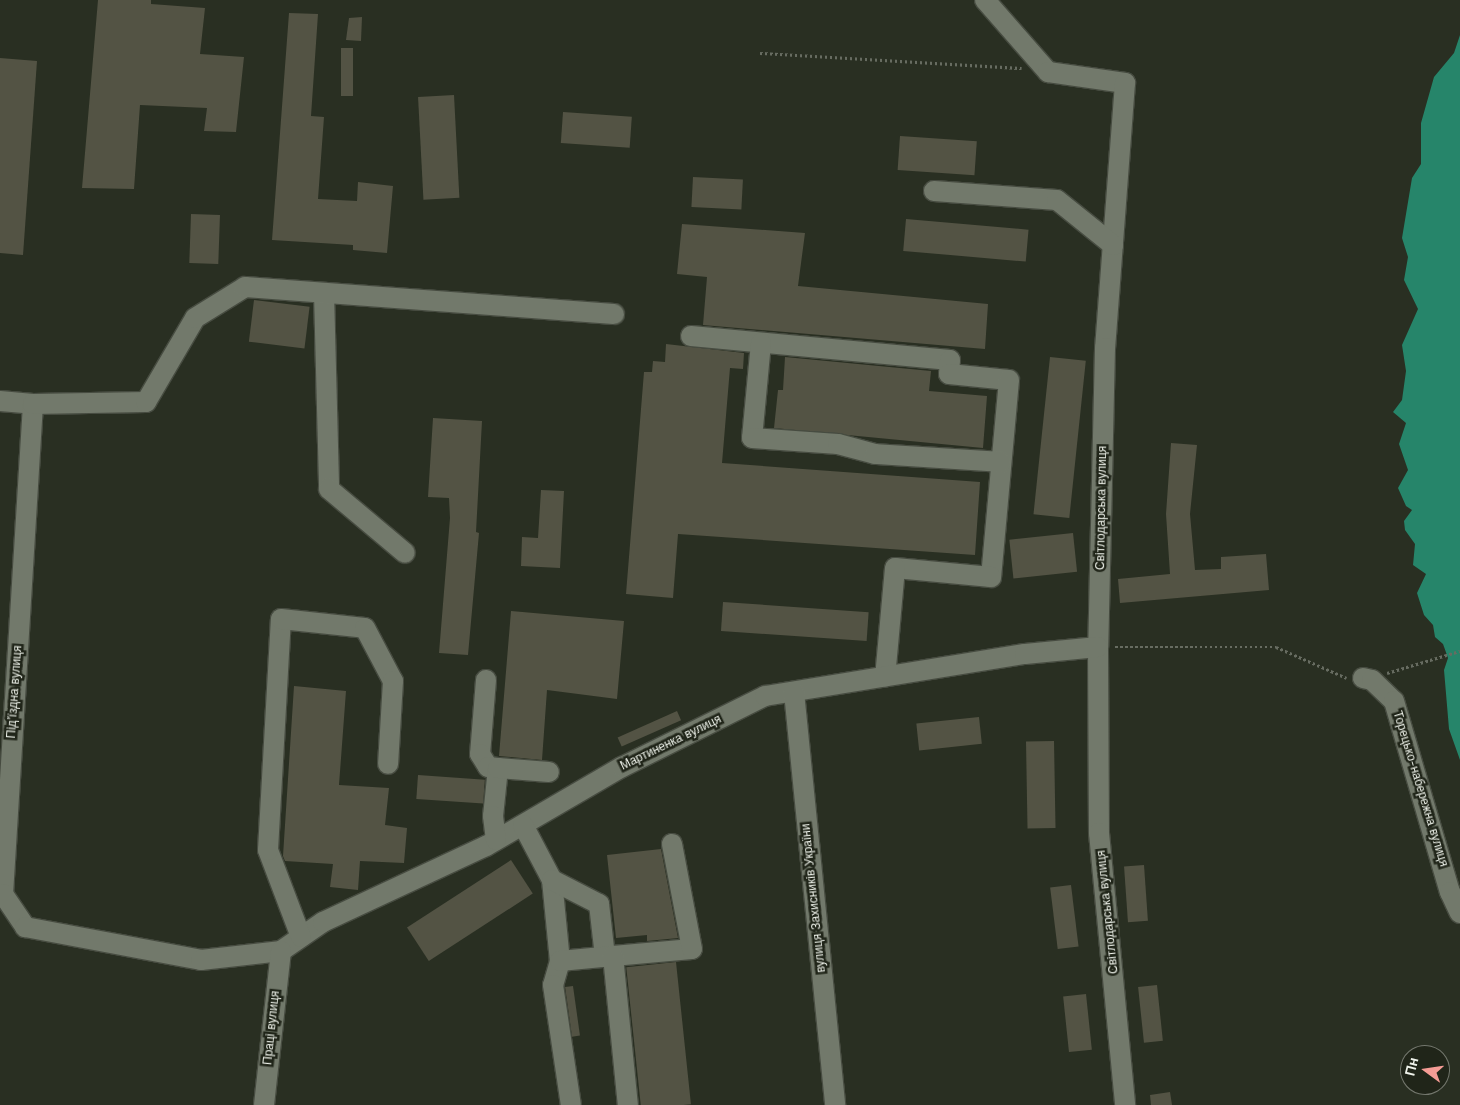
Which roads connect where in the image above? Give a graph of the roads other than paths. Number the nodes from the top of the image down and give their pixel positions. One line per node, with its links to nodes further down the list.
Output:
1 (985, 0): 3 (street, Світлодарська вулиця)
2 (934, 191): 3 (street)
3 (1113, 245): 12 (street, Світлодарська вулиця)
4 (324, 293): 5 (street); 9 (street); 11 (street)
5 (614, 314)
6 (691, 336): 7 (street)
7 (761, 343): 10 (street); 10 (street)
8 (0, 401): 9 (street)
9 (33, 404): 26 (street, Під’їздна вулиця)
10 (1001, 462): 13 (street)
11 (405, 553)
12 (1098, 648): 13 (street, Мартиненка вулиця); 33 (street, Світлодарська вулиця)
13 (885, 677): 16 (street, Мартиненка вулиця)
14 (1363, 678): 24 (street, Торецько-набережна вулиця)
15 (486, 680): 18 (street)
16 (794, 692): 20 (street, Мартиненка вулиця); 32 (street, вулиця Захисників України)
17 (388, 764): 25 (street)
18 (498, 768): 19 (street); 21 (street)
19 (549, 772)
20 (523, 825): 21 (street, Мартиненка вулиця); 23 (street)
21 (496, 840): 25 (street, Мартиненка вулиця)
22 (672, 844): 27 (street)
23 (552, 880): 27 (street); 28 (street)
24 (1460, 913)
25 (301, 937): 26 (street, Мартиненка вулиця)
26 (281, 951): 29 (street, Праці вулиця)
27 (609, 957): 28 (street); 31 (street)
28 (560, 961): 30 (street)
29 (264, 1105)
30 (571, 1105)
31 (628, 1105)
32 (835, 1105)
33 (1125, 1105)

